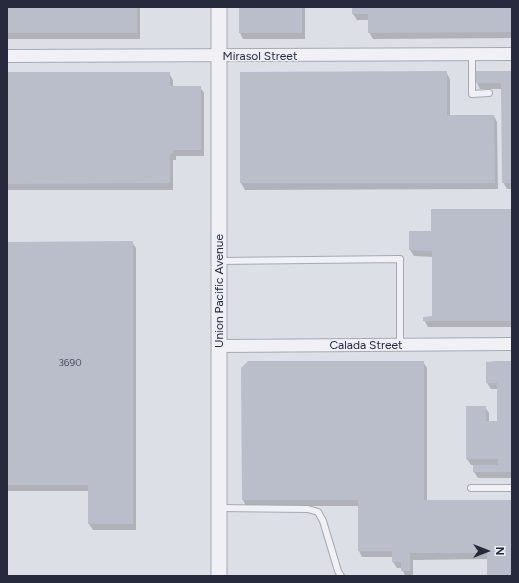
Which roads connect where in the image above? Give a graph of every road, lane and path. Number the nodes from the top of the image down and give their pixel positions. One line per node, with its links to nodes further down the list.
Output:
1 (219, 7): 5 (street, Union Pacific Avenue)
2 (472, 54): 3 (street, Mirasol Street); 5 (street, Mirasol Street); 6 (lane)
3 (512, 54)
4 (7, 56): 5 (street, Mirasol Street)
5 (219, 56): 7 (street, Union Pacific Avenue)
6 (489, 93)
7 (219, 261): 9 (lane); 10 (street, Union Pacific Avenue)
8 (512, 344): 9 (street, Calada Street)
9 (400, 345): 10 (street, Calada Street)
10 (220, 346): 13 (street, Union Pacific Avenue)
11 (471, 488): 12 (lane)
12 (512, 488)
13 (220, 508): 14 (street, Union Pacific Avenue); 15 (lane)
14 (219, 576)
15 (341, 576)

